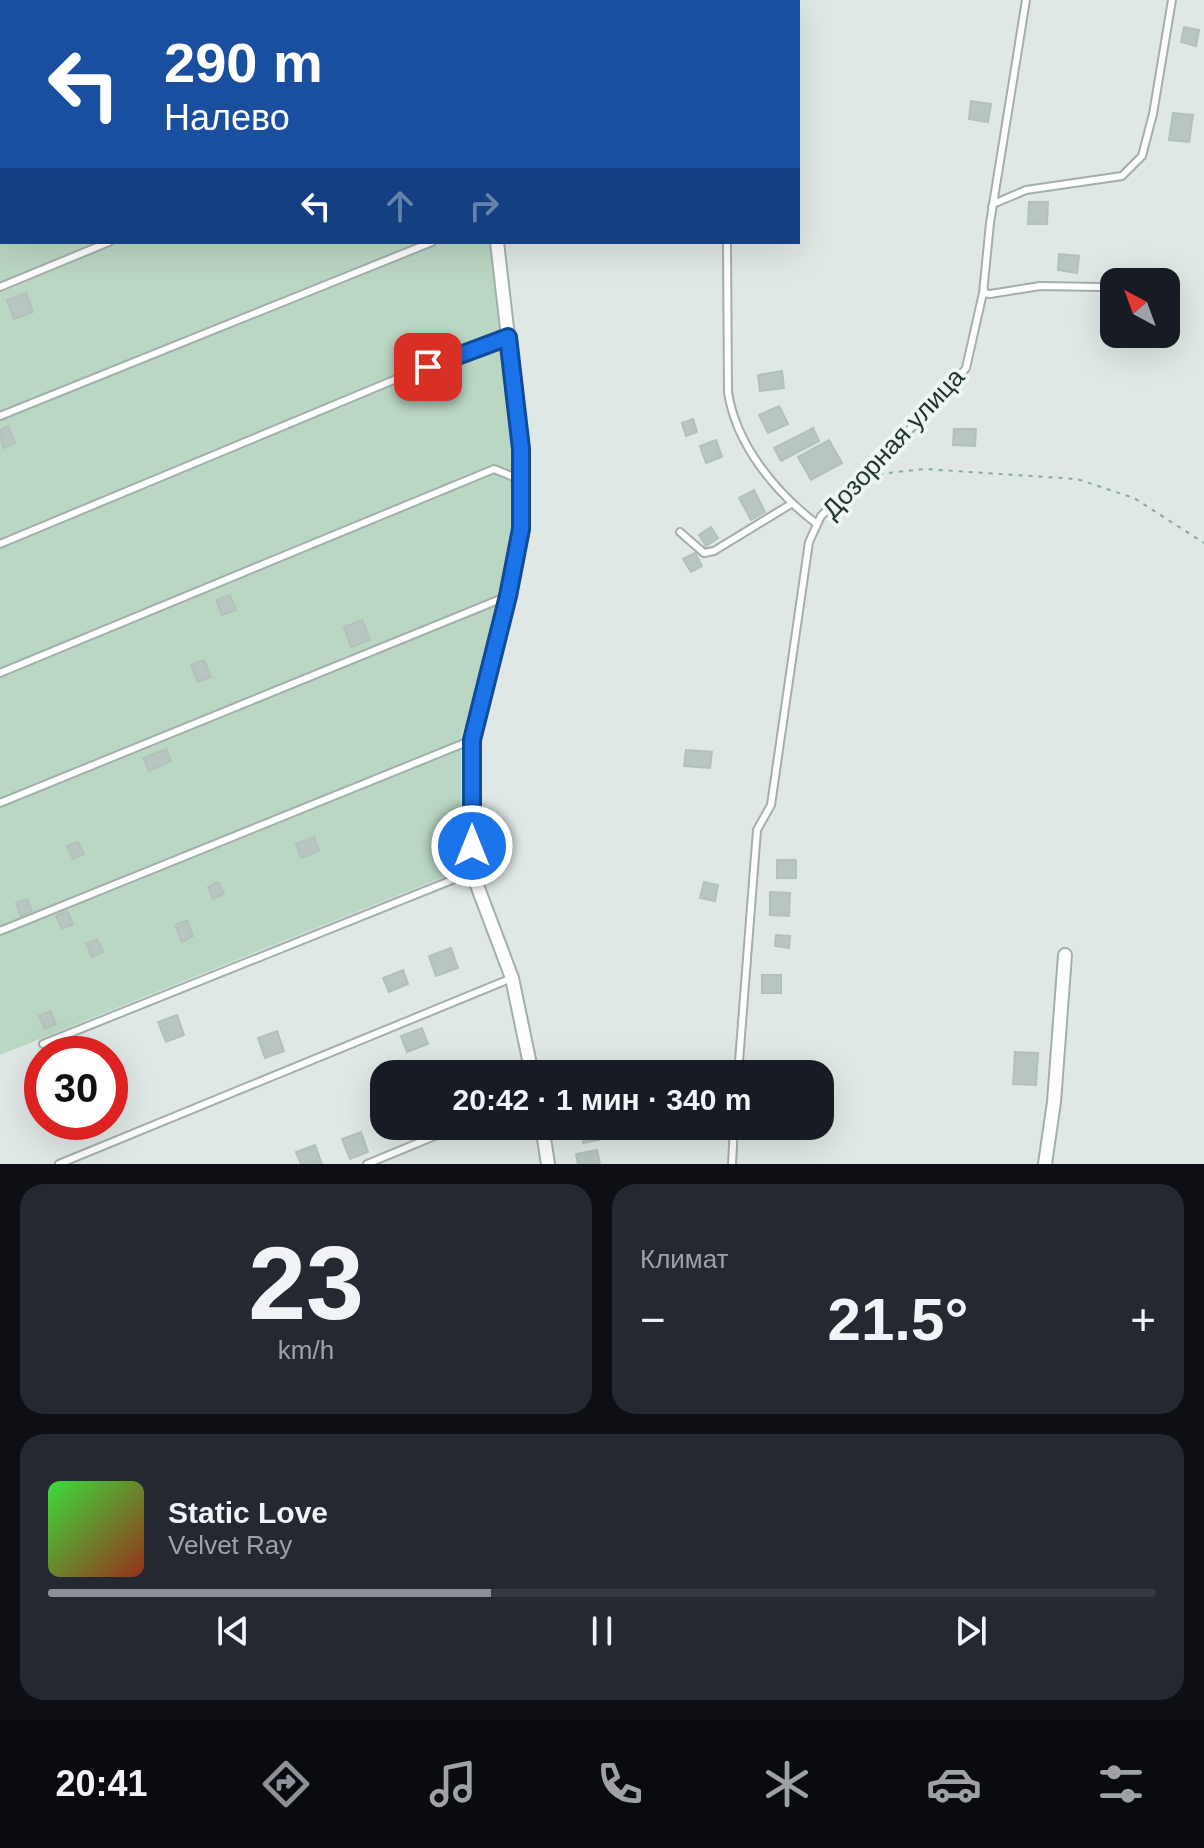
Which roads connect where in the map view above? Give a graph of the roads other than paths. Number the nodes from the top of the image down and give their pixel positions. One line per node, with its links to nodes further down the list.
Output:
1 (1026, 0): 3 (lane)
2 (1172, 0): 3 (lane)
3 (993, 204): 10 (lane, Дозорная улица)
4 (104, 244): 8 (lane)
5 (427, 244): 12 (lane)
6 (497, 244): 11 (street)
7 (727, 245): 14 (lane)
8 (0, 287)
9 (1099, 287): 10 (lane)
10 (983, 293): 15 (lane, Дозорная улица)
11 (508, 337): 13 (street); 17 (lane)
12 (0, 416)
13 (522, 480): 18 (street); 19 (lane)
14 (791, 504): 15 (lane); 16 (lane)
15 (817, 524): 28 (lane, Дозорная улица)
16 (680, 532)
17 (0, 544)
18 (508, 596): 20 (street); 21 (lane)
19 (0, 673)
20 (472, 740): 22 (street); 23 (lane)
21 (0, 803)
22 (472, 872): 25 (street); 26 (lane)
23 (0, 931)
24 (1065, 955): 36 (street)
25 (512, 978): 27 (street); 32 (lane)
26 (63, 1036)
27 (529, 1060)
28 (739, 1060)
29 (425, 1140): 33 (lane)
30 (544, 1140): 34 (street)
31 (733, 1140): 35 (lane)
32 (59, 1164)
33 (367, 1164)
34 (548, 1164)
35 (732, 1164)
36 (1045, 1164)

